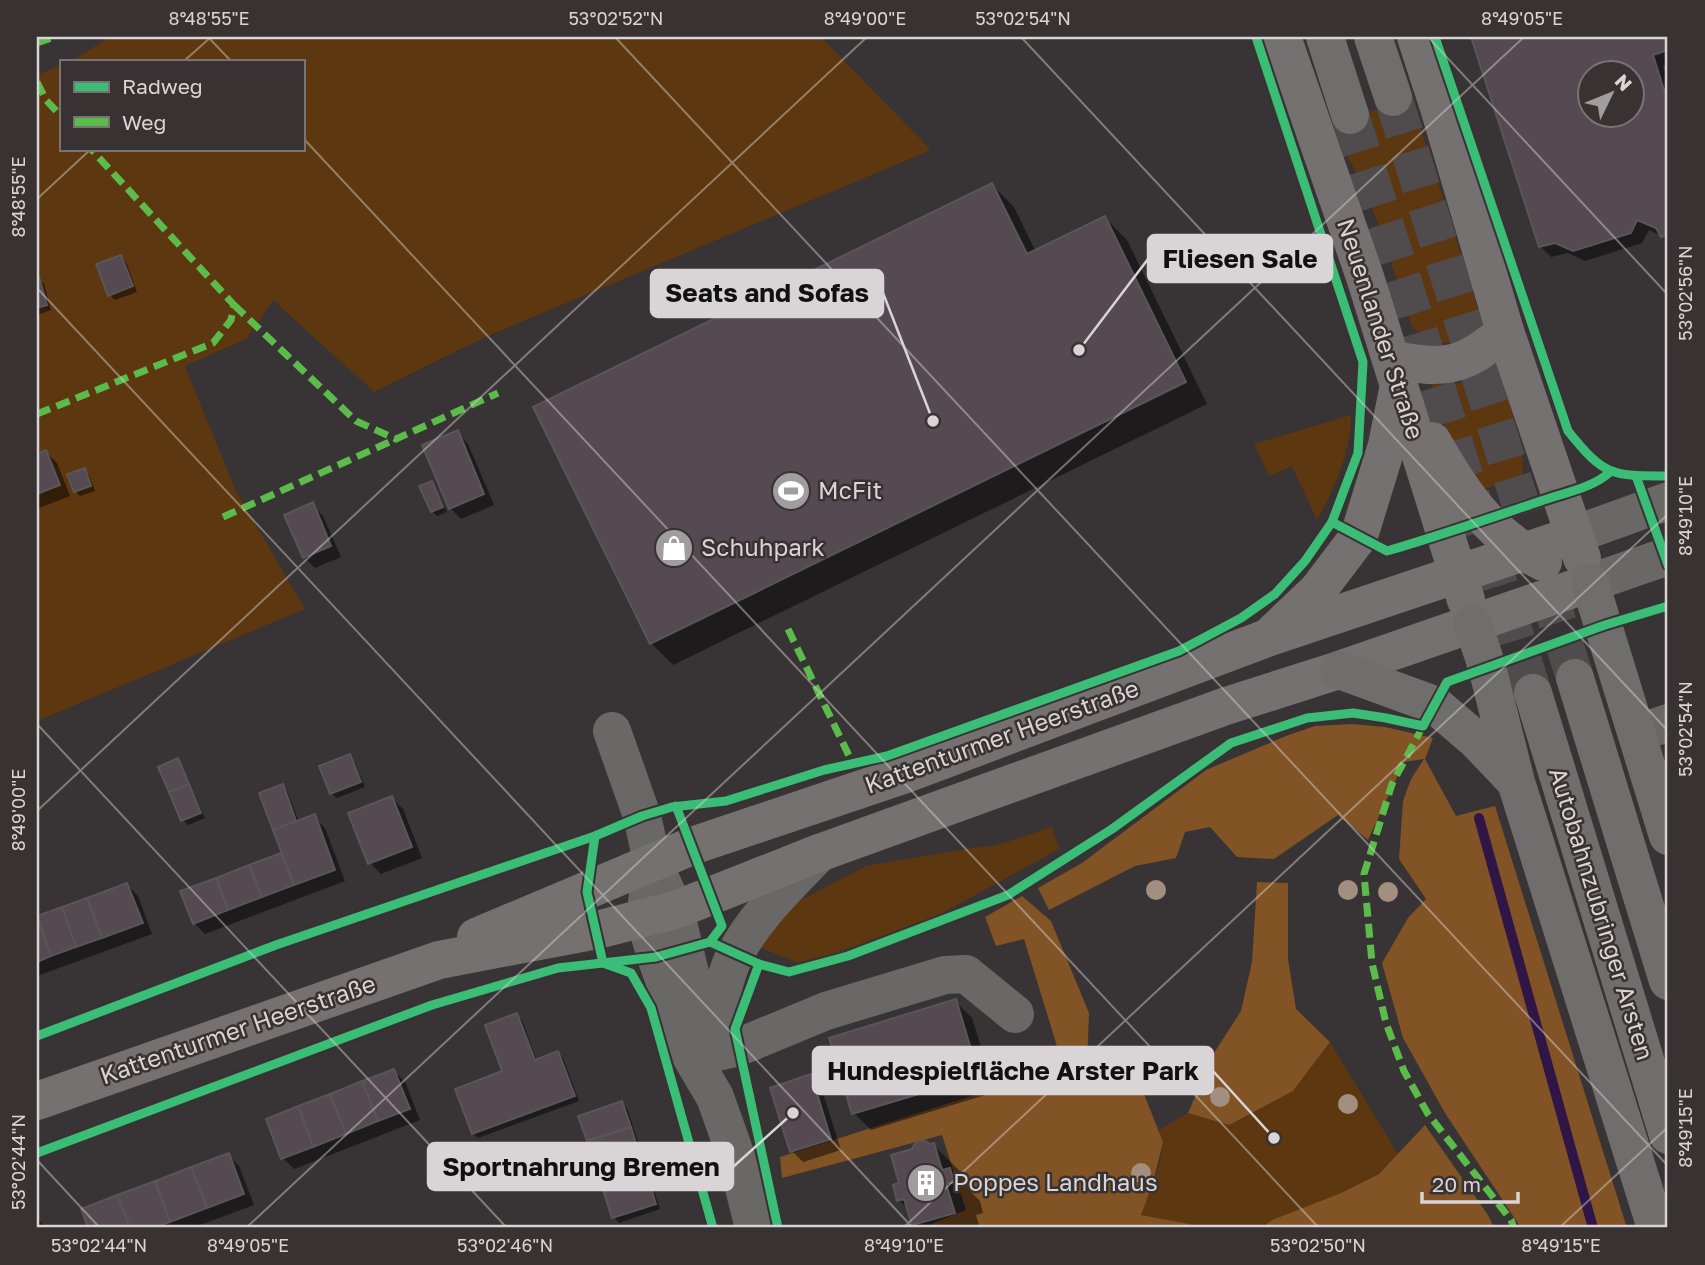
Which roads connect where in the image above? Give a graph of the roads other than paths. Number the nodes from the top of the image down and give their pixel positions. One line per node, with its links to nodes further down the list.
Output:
1 (1282, 37): 8 (main road, Neuenlander Straße)
2 (1325, 37): 6 (highway)
3 (1373, 37): 5 (highway)
4 (1416, 37): 7 (main road)
5 (1393, 97)
6 (1350, 116)
7 (1505, 331): 8 (main road); 10 (main road)
8 (1395, 372): 11 (main road); 13 (main road, Neuenlander Straße); 16 (main road)
9 (1668, 501): 10 (street)
10 (1574, 535): 11 (main road, Kattenturmer Heerstraße); 14 (main road)
11 (1523, 552): 13 (main road, Kattenturmer Heerstraße); 14 (main road)
12 (1668, 556): 14 (street)
13 (1459, 575): 15 (main road, Neuenlander Straße); 16 (main road, Kattenturmer Heerstraße)
14 (1590, 583): 15 (main road, Kattenturmer Heerstraße); 20 (highway)
15 (1473, 624): 17 (main road, Kattenturmer Heerstraße); 22 (highway)
16 (1267, 638): 25 (main road, Kattenturmer Heerstraße)
17 (1339, 670): 22 (highway); 24 (main road, Kattenturmer Heerstraße)
18 (1575, 678): 28 (highway, Autobahnzubringer Arsten)
19 (1533, 693): 33 (highway, Autobahnzubringer Arsten)
20 (1653, 728): 23 (highway)
21 (612, 731): 25 (street)
22 (1516, 782): 35 (highway)
23 (1668, 836)
24 (819, 853): 26 (main road, Kattenturmer Heerstraße); 30 (street)
25 (652, 861): 26 (street); 27 (main road, Kattenturmer Heerstraße)
26 (660, 914): 27 (main road, Kattenturmer Heerstraße); 30 (street); 31 (street)
27 (439, 960): 32 (main road, Kattenturmer Heerstraße)
28 (1668, 981)
29 (1014, 1014): 30 (street)
30 (709, 1054): 31 (street)
31 (715, 1097): 34 (street)
32 (37, 1101)
33 (1668, 1135)
34 (754, 1228)
35 (1656, 1228)

